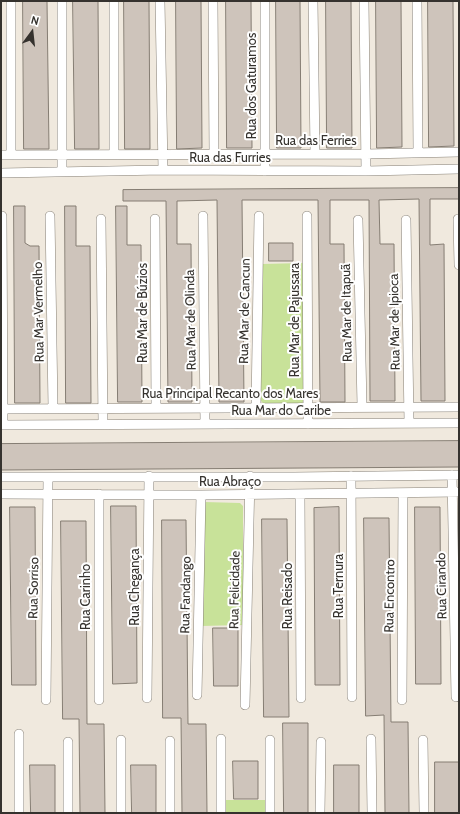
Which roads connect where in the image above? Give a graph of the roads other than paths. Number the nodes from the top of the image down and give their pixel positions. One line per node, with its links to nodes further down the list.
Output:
1 (11, 1): 12 (street)
2 (62, 1): 16 (street)
3 (114, 1): 13 (street)
4 (160, 1): 17 (street)
5 (213, 1): 18 (street)
6 (265, 1): 19 (street, Rua dos Gaturamos)
7 (313, 1): 14 (street)
8 (364, 1): 15 (street)
9 (417, 1): 11 (street)
10 (459, 152): 11 (street, Rua das Ferries)
11 (418, 153): 15 (street, Rua das Ferries)
12 (6, 154): 16 (street, Rua das Ferries)
13 (114, 154): 16 (street, Rua das Ferries); 17 (street, Rua das Ferries)
14 (315, 154): 15 (street, Rua das Ferries); 19 (street, Rua das Ferries)
15 (366, 154): 23 (street)
16 (62, 155): 24 (street)
17 (164, 155): 18 (street, Rua das Ferries); 21 (street)
18 (214, 155): 19 (street, Rua das Ferries)
19 (265, 155): 22 (street, Rua dos Gaturamos)
20 (459, 169): 23 (street, Rua das Furries)
21 (163, 170): 22 (street, Rua das Furries); 24 (street, Rua das Furries)
22 (265, 171): 23 (street, Rua das Furries)
23 (366, 171)
24 (62, 172): 25 (street, Rua das Furries)
25 (1, 173)
26 (2, 216): 46 (street)
27 (50, 216): 45 (street, Rua Mar Vermelho)
28 (203, 216): 40 (street, Rua Mar de Olinda)
29 (259, 216): 41 (street, Rua Mar de Cancun)
30 (307, 216): 42 (street, Rua Mar de Pajussara)
31 (101, 218): 38 (street)
32 (155, 218): 39 (street, Rua Mar de Búzios)
33 (458, 219): 36 (street)
34 (358, 220): 37 (street, Rua Mar de Itapuã)
35 (406, 220): 43 (street, Rua Mar de Ipioca)
36 (459, 265)
37 (362, 406): 42 (street, Rua Principal Recanto dos Mares); 43 (street, Rua Principal Recanto dos Mares)
38 (103, 407): 39 (street, Rua Principal Recanto dos Mares); 45 (street, Rua Principal Recanto dos Mares); 49 (street)
39 (156, 407): 40 (street, Rua Principal Recanto dos Mares)
40 (206, 407): 41 (street, Rua Principal Recanto dos Mares); 50 (street, Rua Mar de Olinda)
41 (256, 407): 42 (street, Rua Principal Recanto dos Mares)
42 (308, 407): 51 (street, Rua Mar de Pajussara)
43 (409, 407): 44 (street, Rua Principal Recanto dos Mares); 47 (street, Rua Mar de Ipioca)
44 (459, 407)
45 (53, 408): 46 (street, Rua Principal Recanto dos Mares)
46 (2, 409): 52 (street)
47 (409, 423): 48 (street, Rua Mar do Caribe); 51 (street, Rua Mar do Caribe)
48 (459, 423)
49 (103, 424): 50 (street, Rua Mar do Caribe); 52 (street, Rua Mar do Caribe)
50 (206, 424): 51 (street, Rua Mar do Caribe)
51 (308, 424)
52 (2, 425)
53 (456, 475): 56 (street, Rua Abraço); 59 (street, Rua Cirando)
54 (149, 476): 55 (street, Rua Abraço); 58 (street, Rua Abraço); 65 (street, Rua Chegança)
55 (250, 476): 56 (street, Rua Abraço); 66 (street, Rua Felicidade)
56 (351, 476): 60 (street, Rua Ternura)
57 (1, 477): 58 (street, Rua Abraço)
58 (48, 477): 63 (street, Rua Sorriso)
59 (456, 492): 61 (street, Rua Abraço); 71 (street, Rua Cirando)
60 (352, 493): 61 (street, Rua Abraço); 67 (street, Rua Abraço); 70 (street, Rua Ternura)
61 (404, 493): 76 (street, Rua Encontro)
62 (1, 494): 63 (street, Rua Abraço)
63 (48, 494): 64 (street, Rua Abraço); 74 (street, Rua Sorriso)
64 (99, 494): 65 (street, Rua Abraço); 75 (street, Rua Carinho)
65 (149, 494): 68 (street, Rua Abraço); 72 (street, Rua Chegança)
66 (250, 494): 67 (street, Rua Abraço); 68 (street, Rua Abraço); 77 (street, Rua Felicidade)
67 (300, 494): 73 (street, Rua Reisado)
68 (201, 495): 69 (street, Rua Fandango)
69 (197, 695)
70 (352, 697)
71 (456, 697)
72 (147, 698)
73 (301, 698)
74 (46, 700)
75 (99, 700)
76 (402, 700)
77 (245, 705)
78 (19, 734): 87 (street)
79 (221, 739): 91 (street)
80 (121, 740): 89 (street)
81 (270, 740): 92 (street)
82 (371, 740): 94 (street)
83 (423, 740): 95 (street)
84 (170, 741): 90 (street)
85 (68, 742): 88 (street)
86 (321, 742): 93 (street)
87 (18, 813)
88 (68, 813)
89 (121, 813)
90 (170, 813)
91 (220, 813)
92 (270, 813)
93 (320, 813)
94 (372, 813)
95 (424, 813)

